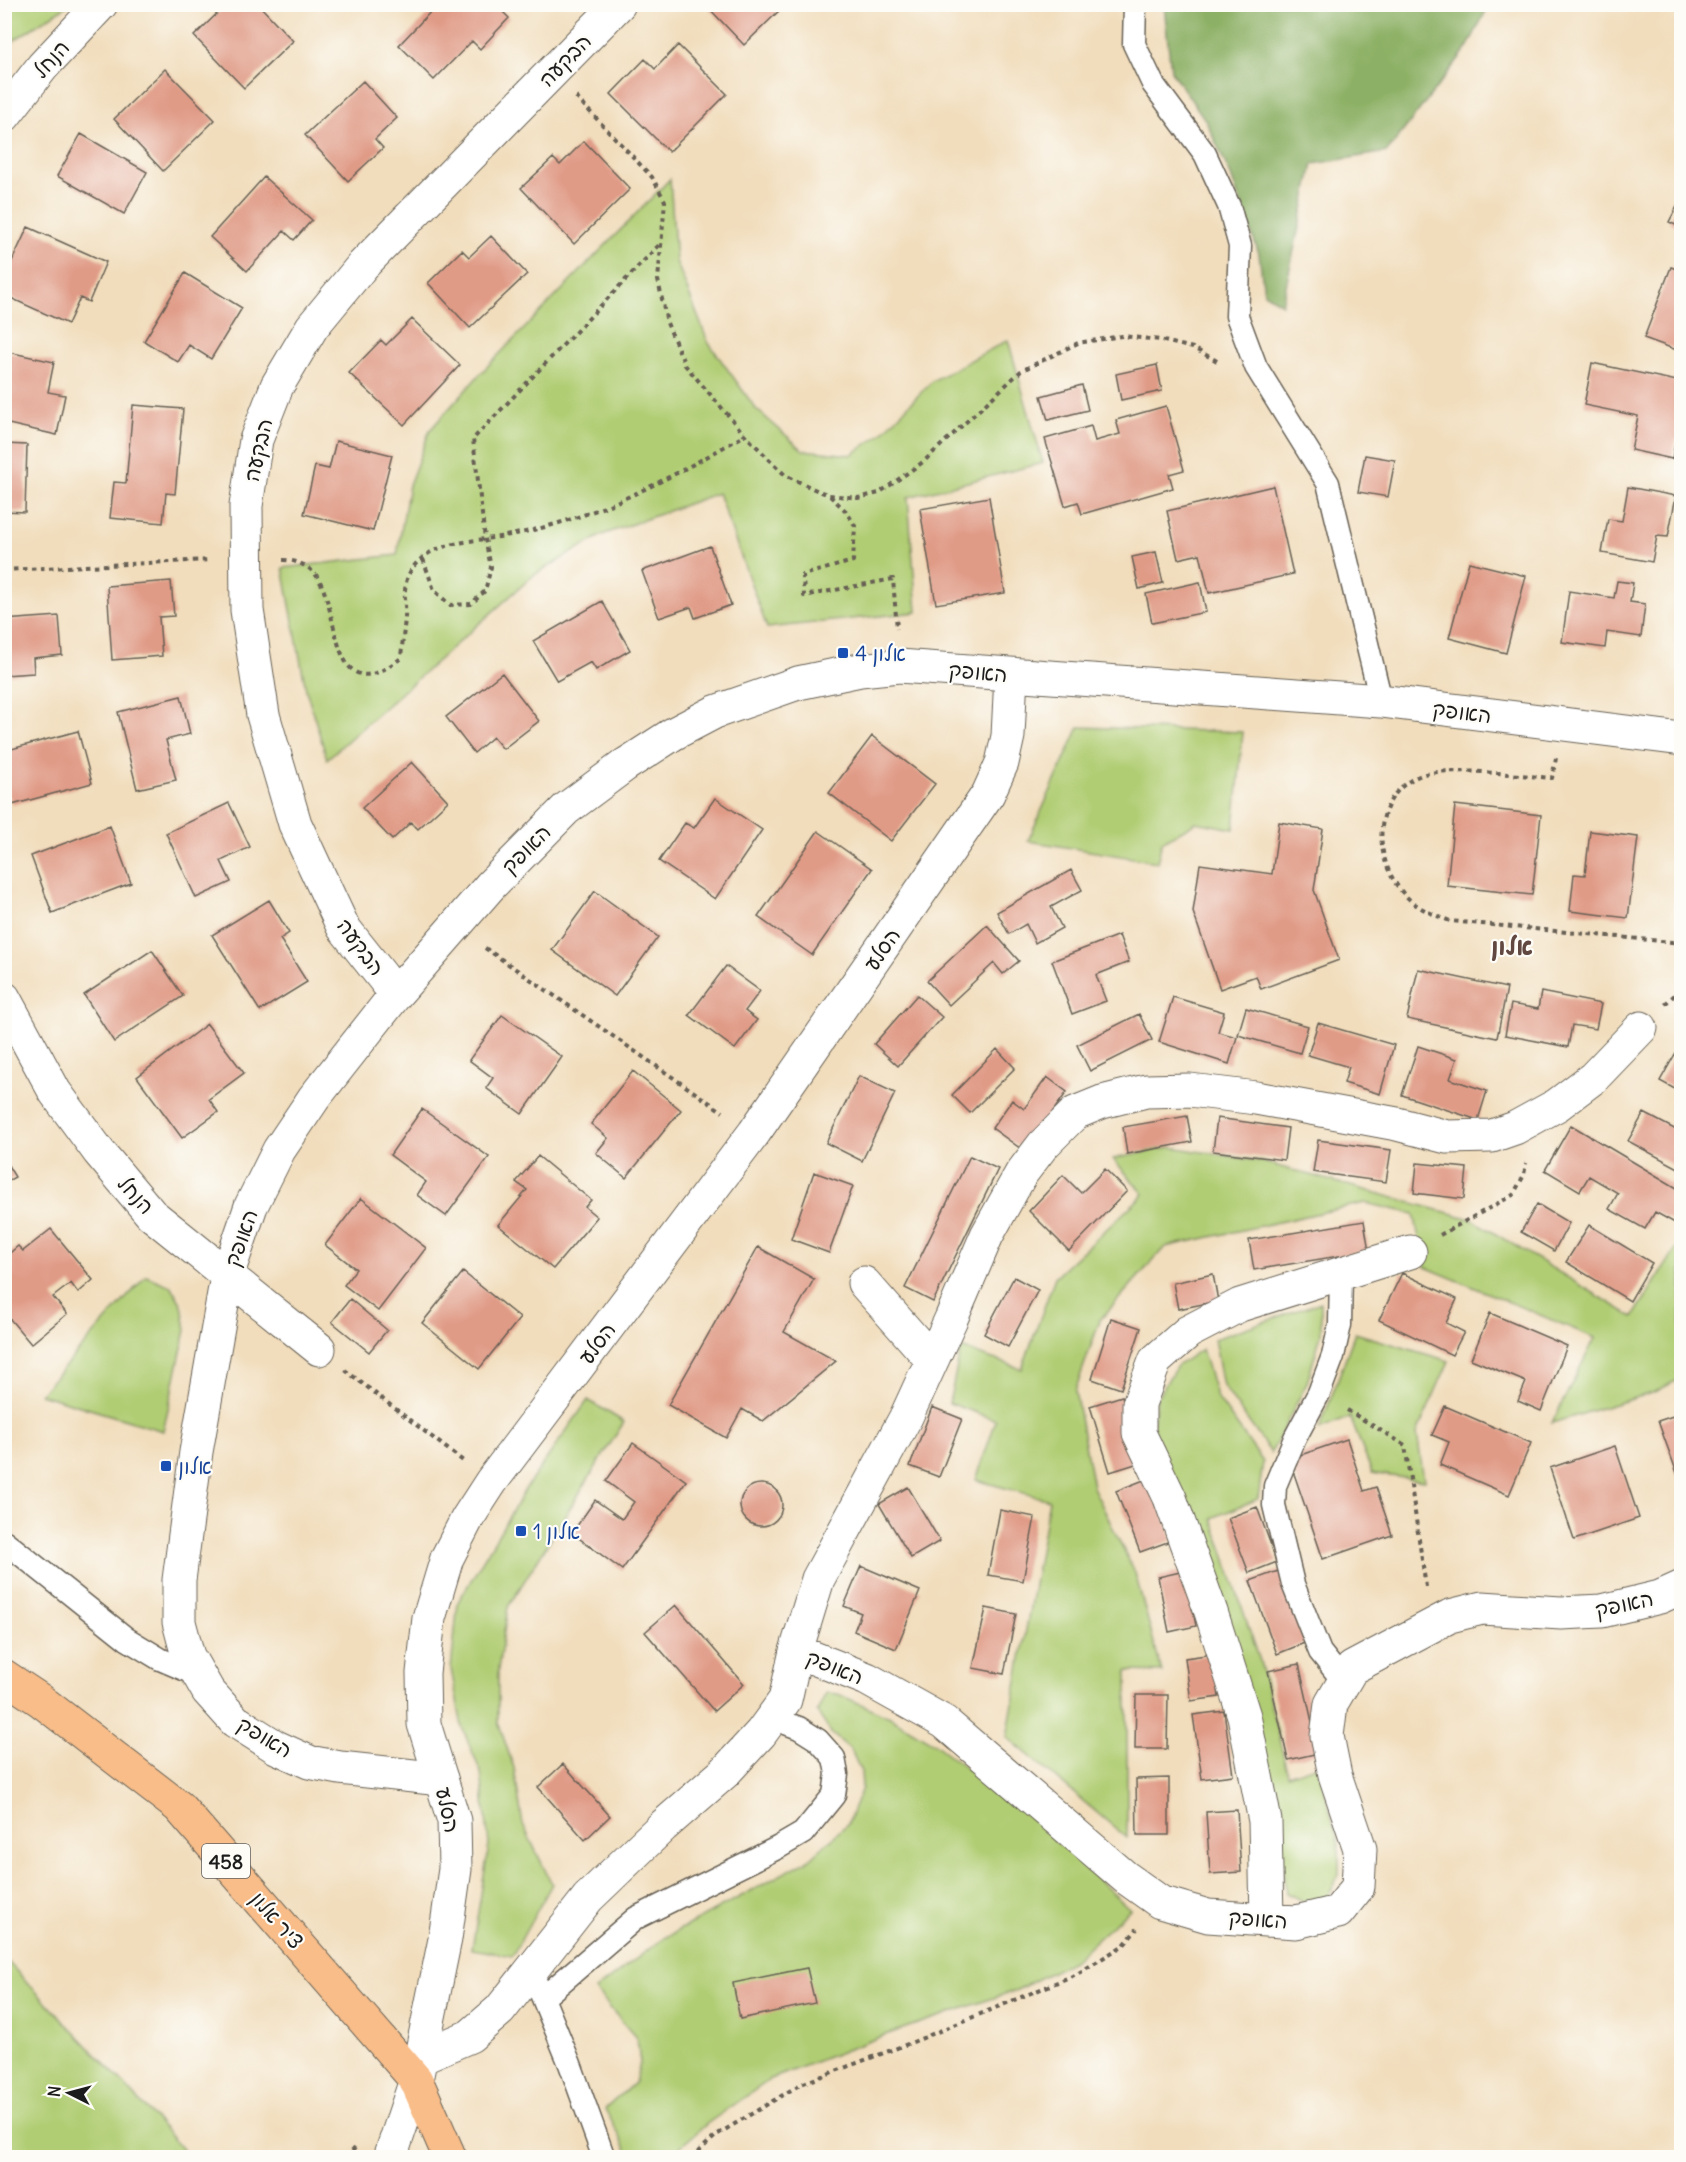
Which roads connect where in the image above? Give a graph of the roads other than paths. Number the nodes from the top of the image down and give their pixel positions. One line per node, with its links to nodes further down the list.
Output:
1 (101, 4): 4 (street, הנחל)
2 (619, 4): 8 (street, הבקעה)
3 (1135, 4): 6 (lane)
4 (4, 116)
5 (1011, 675): 6 (street, האופק); 8 (street, האופק); 24 (street, הסלע)
6 (1381, 701): 7 (street, האופק)
7 (1682, 739)
8 (396, 994): 13 (street, האופק)
9 (4, 998): 13 (street, הנחל)
10 (1641, 1028): 16 (street)
11 (1410, 1252): 12 (street)
12 (1341, 1274): 22 (lane); 25 (street)
13 (227, 1276): 15 (street, הנחל); 21 (street, האופק)
14 (864, 1283): 16 (street)
15 (319, 1349)
16 (932, 1360): 19 (street)
17 (4, 1541): 21 (lane)
18 (1679, 1592): 22 (street, האופק)
19 (796, 1651): 23 (street); 25 (street, האופק)
20 (4, 1676): 28 (main road, ציר אלון / 458)
21 (200, 1676): 24 (street, האופק)
22 (1344, 1682): 25 (street, האופק)
23 (771, 1718): 26 (street); 27 (lane)
24 (441, 1779): 28 (street, הסלע)
25 (1267, 1920)
26 (531, 1968): 27 (lane); 28 (street)
27 (543, 1998): 31 (lane)
28 (418, 2069): 29 (street, הסלע); 30 (main road, ציר אלון / 458)
29 (390, 2157)
30 (450, 2157)
31 (604, 2157)

